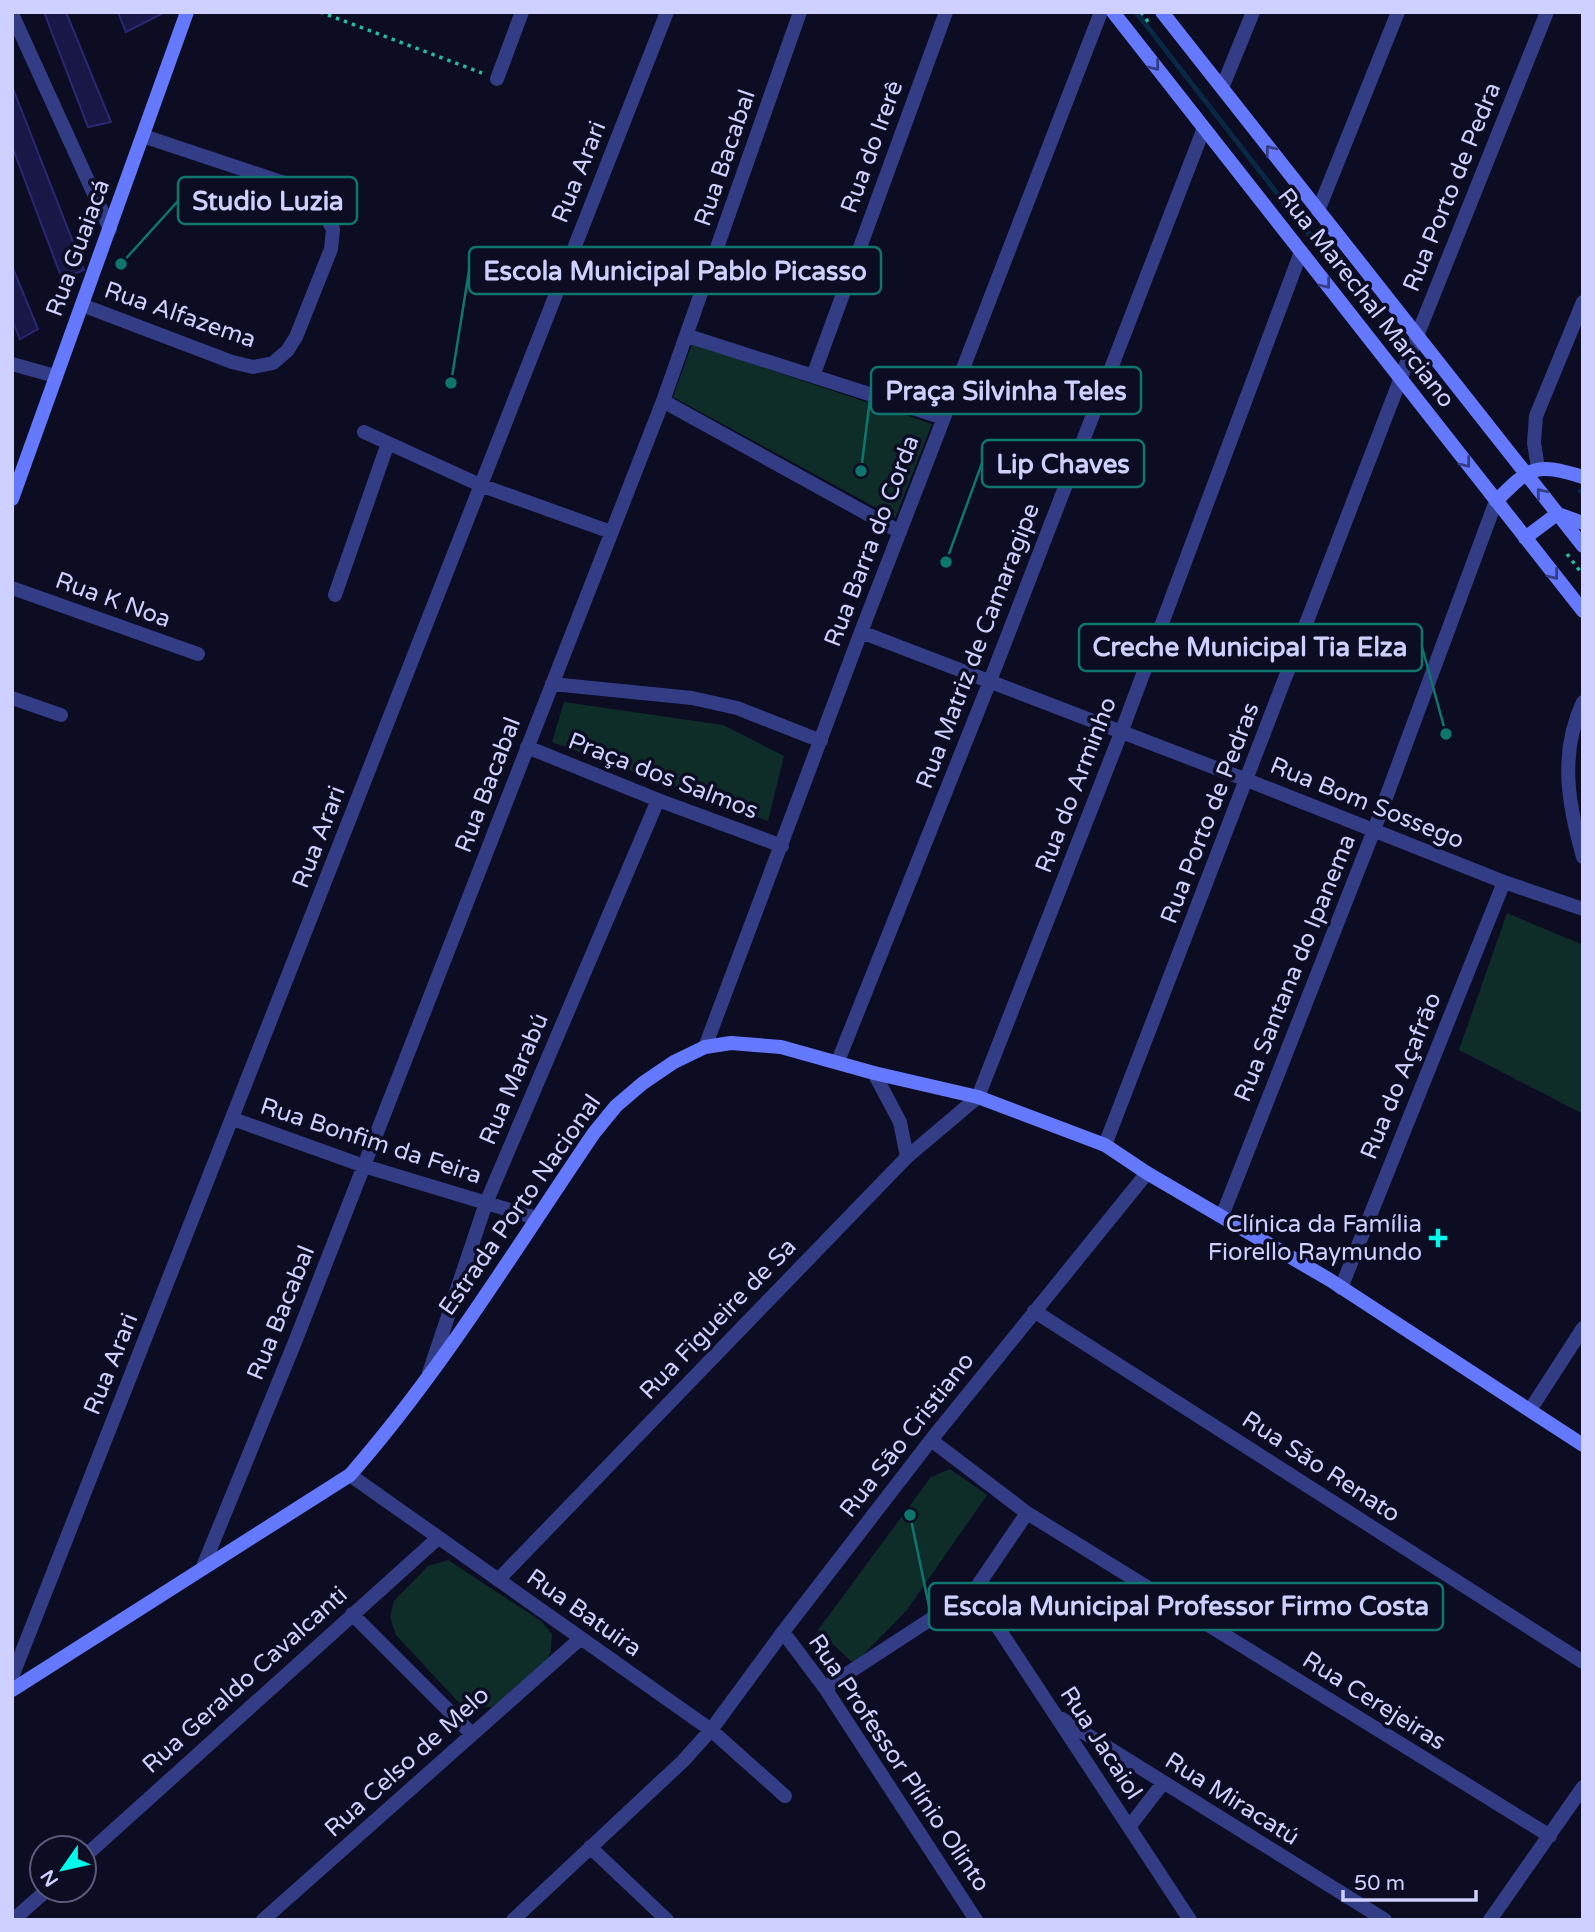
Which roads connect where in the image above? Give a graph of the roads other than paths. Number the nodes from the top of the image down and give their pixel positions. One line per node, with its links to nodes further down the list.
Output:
1 (187, 12): 16 (street, Rua Guaiacá)
2 (523, 12): 13 (street)
3 (667, 12): 34 (street, Rua Arari)
4 (800, 12): 22 (street, Rua Bacabal)
5 (946, 12): 26 (street, Rua do Irerê)
6 (1101, 12): 29 (street, Rua Barra do Corda)
7 (1113, 12): 15 (street, Rua Marechal Marciano, one-way to 15)
8 (1162, 12): 14 (street, Rua Marechal Marciano)
9 (1253, 12): 14 (street)
10 (1398, 12): 17 (street)
11 (1547, 12): 23 (street, Rua Porto de Pedra)
12 (12, 14): 18 (street)
13 (497, 79)
14 (1222, 88): 17 (street, Rua Marechal Marciano, one-way to 14)
15 (1204, 128): 19 (street, Rua Marechal Marciano); 48 (street, Rua Matriz de Camaragipe)
16 (143, 136): 18 (street, Rua Guaiacá); 21 (street, Rua Alfazema)
17 (1318, 211): 23 (street, Rua Marechal Marciano)
18 (110, 229): 21 (street, Rua Guaiacá)
19 (1301, 252): 27 (street, Rua Marechal Marciano, one-way to 27); 53 (street, Rua do Arminho)
20 (1583, 302): 32 (street)
21 (82, 305): 25 (street, Rua Guaiacá)
22 (688, 336): 26 (street); 28 (street, Rua Bacabal)
23 (1417, 336): 27 (street, Rua Porto de Pedra); 32 (street, Rua Marechal Marciano)
24 (12, 364): 25 (street)
25 (55, 376): 35 (street, Rua Guaiacá)
26 (813, 376): 29 (street)
27 (1401, 380): 36 (street, Rua Marechal Marciano, one-way to 36); 56 (street, Rua Porto de Pedras)
28 (663, 401): 39 (street, Rua Bacabal); 40 (street)
29 (944, 418): 40 (street, Rua Barra do Corda)
30 (364, 432): 31 (street)
31 (388, 443): 34 (street); 44 (street)
32 (1531, 471): 33 (street); 36 (street); 37 (street, Rua Marechal Marciano, one-way to 32)
33 (1583, 477)
34 (481, 485): 39 (street); 67 (street, Rua Arari)
35 (12, 499)
36 (1496, 501): 41 (street, Rua Marechal Marciano); 58 (street, Rua Santana do Ipanema)
37 (1557, 514): 38 (street); 41 (street); 42 (street, Rua Marechal Marciano)
38 (1583, 523)
39 (611, 532): 49 (street, Rua Bacabal)
40 (900, 532): 46 (street, Rua Barra do Corda)
41 (1525, 538): 45 (street, Rua Marechal Marciano, one-way to 45)
42 (1583, 546)
43 (12, 588): 47 (street, Rua K Noa)
44 (335, 595)
45 (1583, 611)
46 (861, 632): 48 (street, Rua Bom Sossego); 54 (street, Rua Barra do Corda)
47 (198, 654)
48 (990, 681): 53 (street, Rua Bom Sossego); 64 (street, Rua Matriz de Camaragipe)
49 (552, 684): 54 (street); 55 (street, Rua Bacabal)
50 (12, 698): 52 (street)
51 (1583, 702): 60 (street)
52 (61, 715)
53 (1121, 733): 56 (street, Rua Bom Sossego); 66 (street, Rua do Arminho)
54 (821, 741): 59 (street, Rua Barra do Corda)
55 (527, 747): 57 (street, Praça dos Salmos); 70 (street, Rua Bacabal)
56 (1247, 780): 58 (street, Rua Bom Sossego); 68 (street, Rua Porto de Pedras)
57 (658, 800): 59 (street, Praça dos Salmos); 72 (street, Rua Marabú)
58 (1374, 830): 61 (street, Rua Bom Sossego); 73 (street, Rua Santana do Ipanema)
59 (782, 846): 63 (street, Rua Barra do Corda)
60 (1583, 857)
61 (1504, 882): 62 (street, Rua Bom Sossego); 75 (street, Rua do Açafrão)
62 (1583, 909)
63 (705, 1047): 64 (street, Estrada Porto Nacional); 74 (street, Estrada Porto Nacional)
64 (838, 1061): 65 (street, Estrada Porto Nacional)
65 (874, 1073): 66 (street, Estrada Porto Nacional); 69 (street)
66 (978, 1097): 68 (street, Estrada Porto Nacional); 69 (street, Rua Figueire de Sa)
67 (233, 1119): 70 (street, Rua Bonfim da Feira); 92 (street, Rua Arari)
68 (1105, 1145): 71 (street, Estrada Porto Nacional)
69 (906, 1157): 86 (street, Rua Figueire de Sa)
70 (364, 1166): 72 (street, Rua Bonfim da Feira); 85 (street, Rua Bacabal)
71 (1147, 1173): 73 (street, Estrada Porto Nacional); 76 (street, Rua São Cristiano)
72 (486, 1203): 74 (street, Rua Bonfim da Feira); 78 (street, Rua Marabú)
73 (1222, 1216): 75 (street, Estrada Porto Nacional)
74 (536, 1218): 78 (street, Estrada Porto Nacional)
75 (1341, 1288): 79 (street, Estrada Porto Nacional)
76 (1034, 1311): 80 (street, Rua São Cristiano); 91 (street, Rua São Renato)
77 (1583, 1328): 79 (street)
78 (427, 1381): 82 (street, Estrada Porto Nacional)
79 (1530, 1410): 81 (street, Estrada Porto Nacional)
80 (931, 1440): 83 (street, Rua Cerejeiras); 89 (street, Rua São Cristiano)
81 (1583, 1445)
82 (350, 1475): 84 (street, Rua Batuira); 85 (street, Estrada Porto Nacional)
83 (1027, 1513): 87 (street); 102 (street, Rua Cerejeiras)
84 (438, 1538): 86 (street, Rua Batuira); 88 (street, Rua Geraldo Cavalcanti)
85 (202, 1569): 94 (street, Estrada Porto Nacional)
86 (498, 1580): 90 (street, Rua Batuira)
87 (974, 1591): 93 (street); 95 (street, Rua Jacaiol)
88 (352, 1614): 97 (street); 103 (street, Rua Geraldo Cavalcanti)
89 (783, 1632): 93 (street, Rua Professor Plínio Olinto); 96 (street, Rua São Cristiano)
90 (581, 1638): 96 (street, Rua Batuira); 97 (street, Rua Celso de Melo)
91 (1583, 1662)
92 (12, 1677)
93 (825, 1688): 110 (street, Rua Professor Plínio Olinto)
94 (12, 1690)
95 (1056, 1716): 98 (street, Rua Miracatú); 101 (street, Rua Jacaiol)
96 (711, 1730): 100 (street, Rua Batuira); 104 (street, Rua São Cristiano)
97 (472, 1734): 107 (street, Rua Celso de Melo)
98 (1163, 1783): 101 (street); 112 (street, Rua Miracatú)
99 (1583, 1787): 102 (street)
100 (785, 1797)
101 (1129, 1827): 111 (street, Rua Jacaiol)
102 (1550, 1836): 113 (street)
103 (98, 1844)
104 (590, 1847): 108 (street, Rua São Cristiano); 109 (street)
105 (31, 1904): 106 (street)
106 (13, 1920)
107 (263, 1920)
108 (513, 1920)
109 (667, 1920)
110 (976, 1920)
111 (1190, 1920)
112 (1385, 1920)
113 (1490, 1920)

